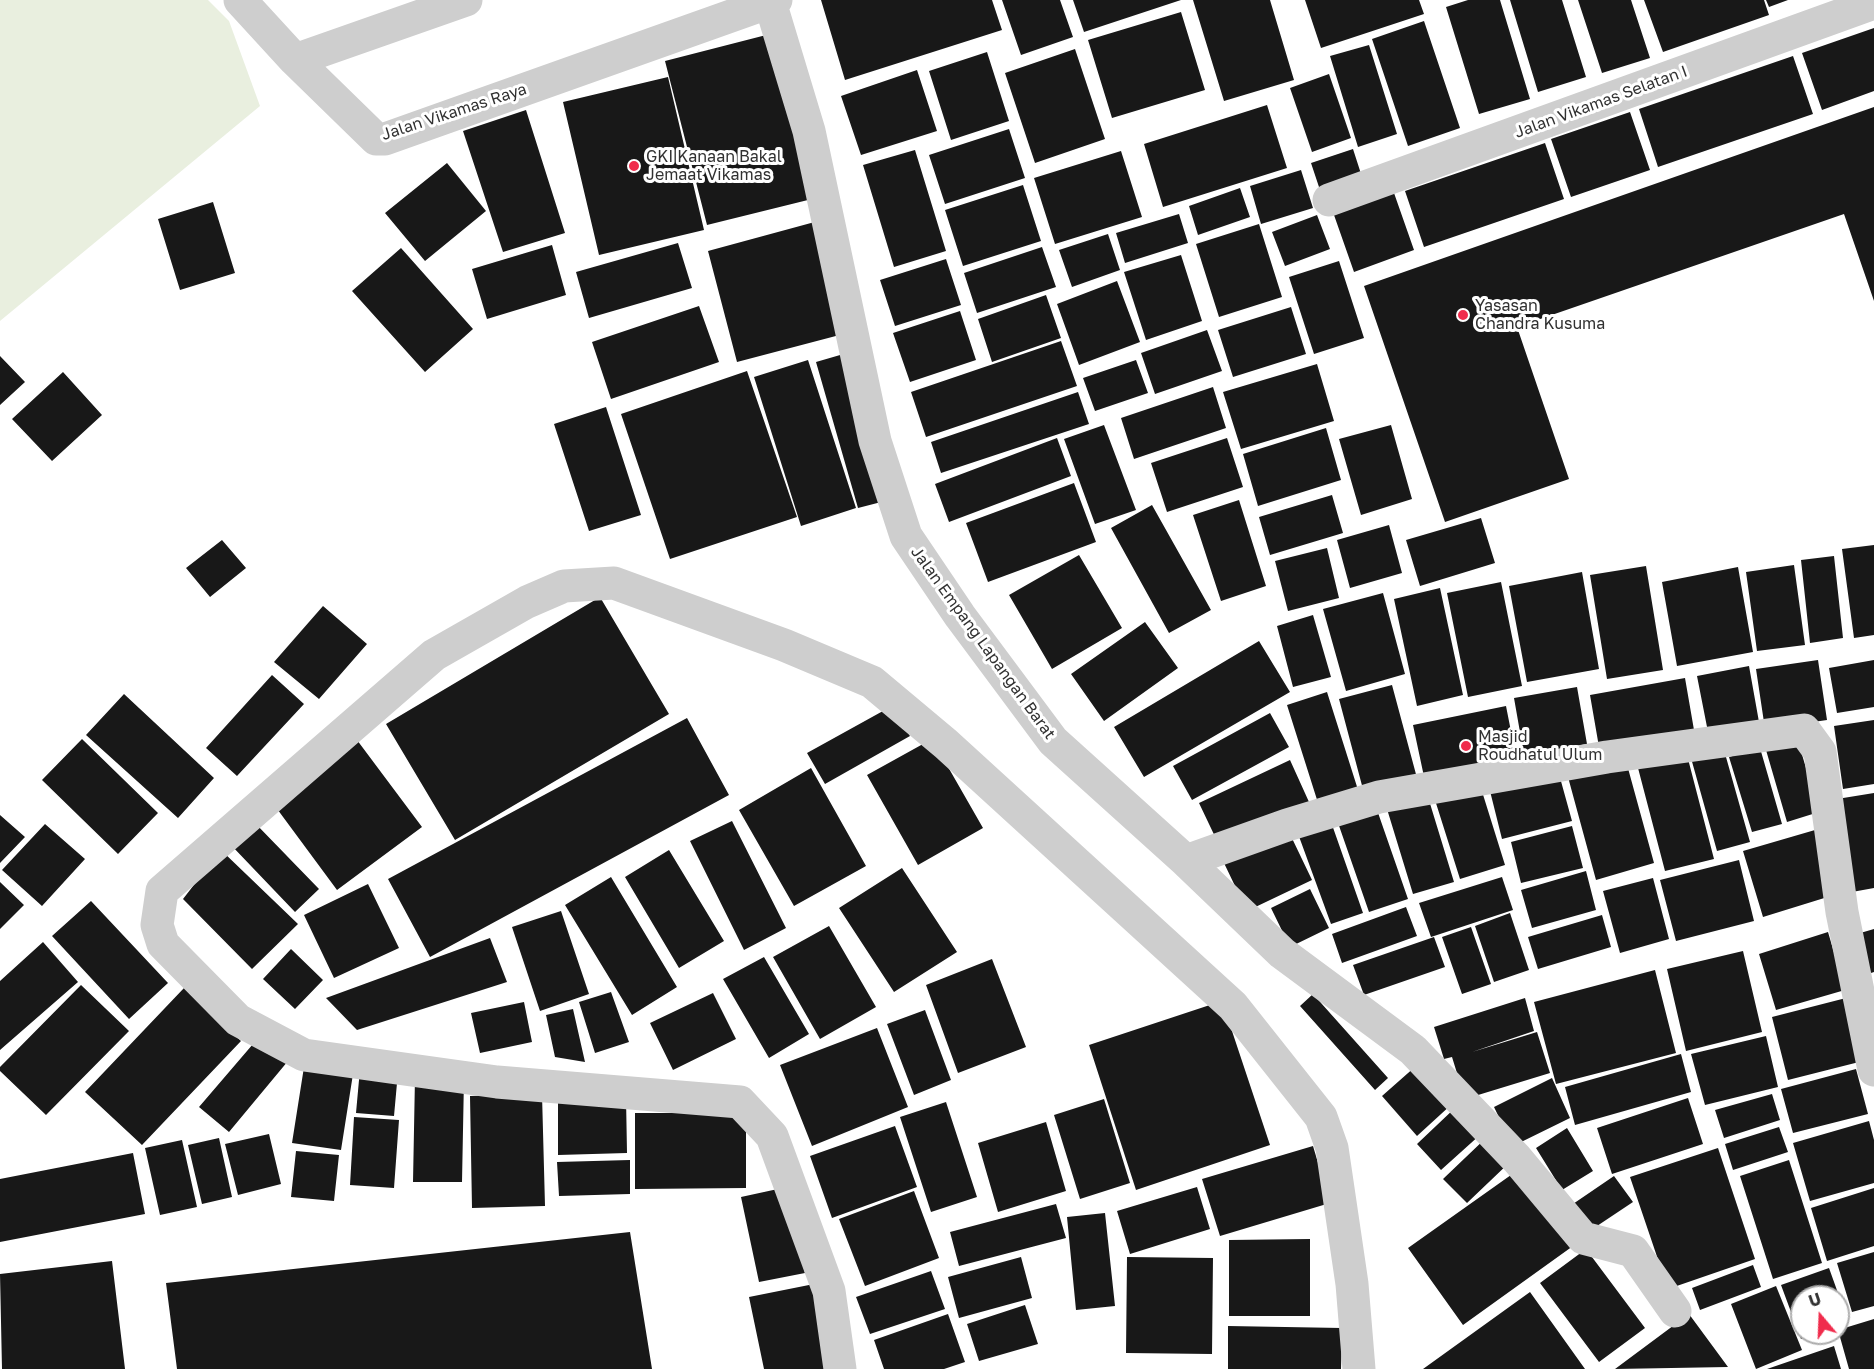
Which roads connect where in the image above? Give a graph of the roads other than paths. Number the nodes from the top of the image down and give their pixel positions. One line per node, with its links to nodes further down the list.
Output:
1 (240, 0): 5 (street, Jalan Vikamas Raya)
2 (465, 0): 5 (street)
3 (773, 1): 5 (street, Jalan Vikamas Raya); 7 (street, Jalan Empang Lapangan Barat)
4 (1874, 3): 6 (street, Jalan Vikamas Selatan I)
5 (301, 67)
6 (1329, 200)
7 (1186, 861): 8 (street); 9 (street, Jalan Empang Lapangan Barat)
8 (1874, 1070)
9 (1675, 1311)
10 (840, 1369): 11 (street)
11 (1359, 1369)

